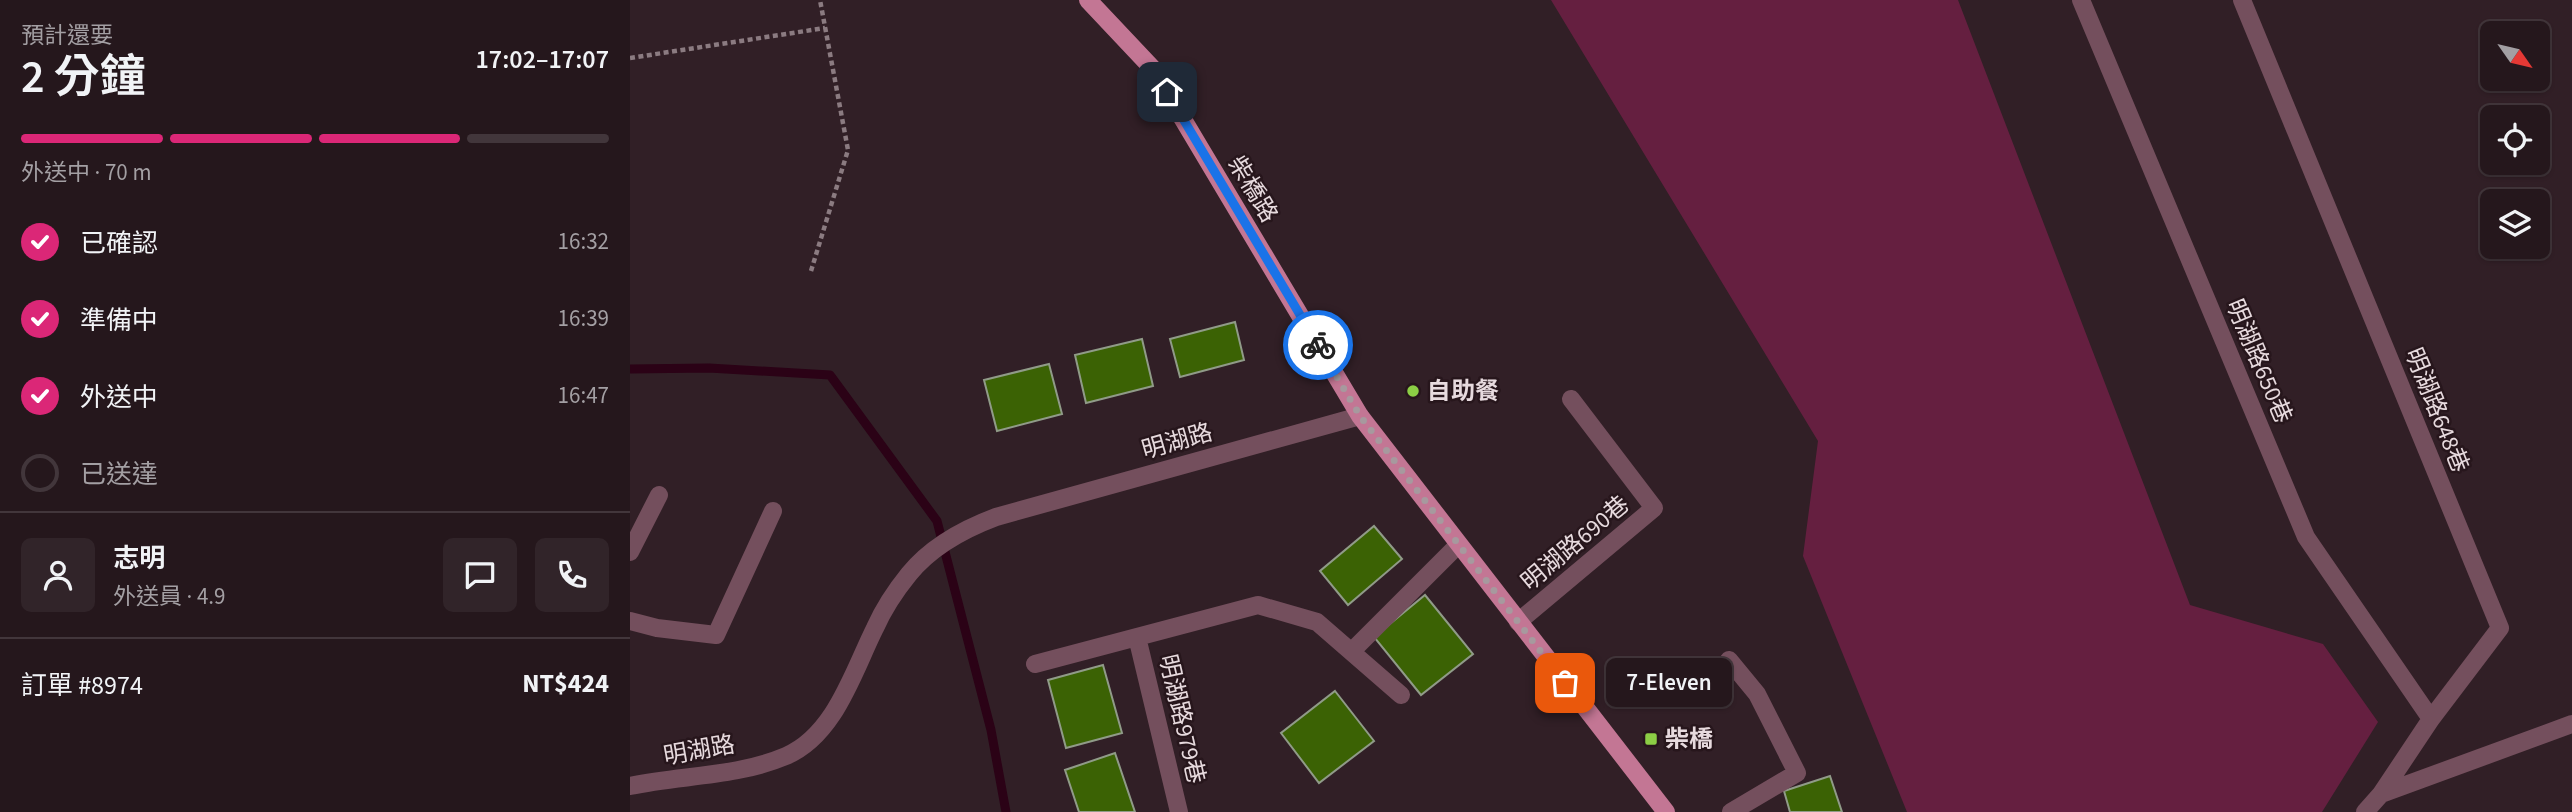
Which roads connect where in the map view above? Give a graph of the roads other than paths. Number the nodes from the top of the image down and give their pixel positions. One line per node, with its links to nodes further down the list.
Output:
1 (2081, 0): 17 (street, 明湖路650巷)
2 (2242, 0): 17 (street, 明湖路648巷)
3 (1094, 1): 5 (main road, 柴橋路)
4 (1571, 399): 11 (street, 明湖路690巷)
5 (1360, 416): 8 (main road); 19 (street, 明湖路)
6 (659, 495): 9 (street)
7 (773, 511): 10 (street)
8 (1458, 545): 11 (main road); 13 (street)
9 (630, 552)
10 (630, 621)
11 (1518, 622): 22 (main road)
12 (1138, 637): 13 (street, 明湖路979巷); 15 (street, 明湖路979巷); 21 (street, 明湖路979巷)
13 (1352, 651): 16 (street, 明湖路979巷)
14 (1729, 660): 23 (street)
15 (1035, 664)
16 (1401, 695)
17 (2431, 719): 20 (street, 明湖路648巷)
18 (2572, 724): 20 (street)
19 (630, 786)
20 (2381, 794): 24 (street, 明湖路648巷)
21 (1179, 812)
22 (1666, 812)
23 (1731, 812)
24 (2365, 812)

